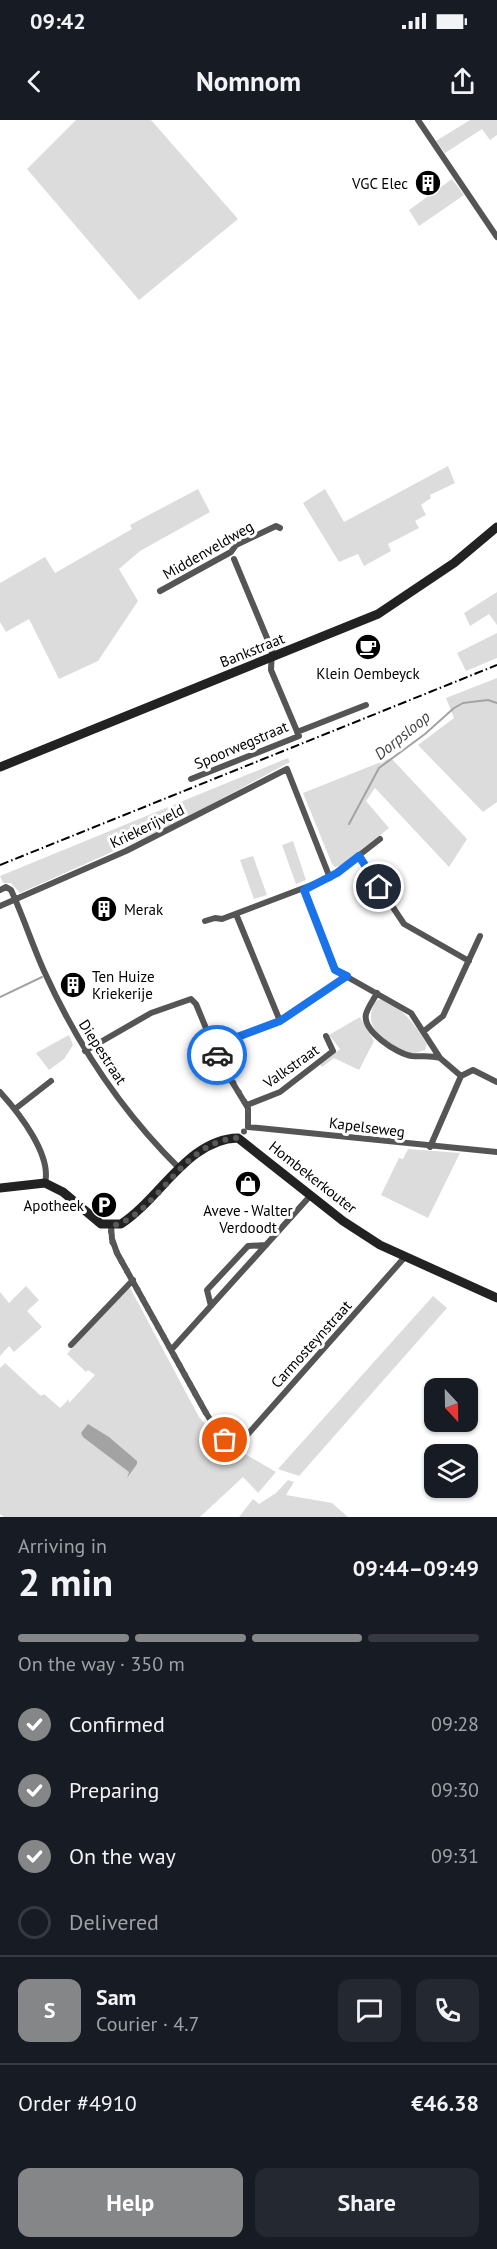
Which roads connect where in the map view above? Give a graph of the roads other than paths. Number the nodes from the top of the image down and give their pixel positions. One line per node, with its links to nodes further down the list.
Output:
1 (418, 120): 2 (street)
2 (497, 237)
3 (497, 527): 7 (street, Bankstraat)
4 (280, 528): 6 (street, Middenveldweg)
5 (234, 559): 7 (street, Middenveldweg)
6 (159, 591)
7 (273, 658): 9 (street, Spoorwegstraat); 10 (street, Bankstraat)
8 (366, 705): 9 (street, Spoorwegstraat)
9 (297, 732): 11 (street, Spoorwegstraat)
10 (0, 767)
11 (191, 779)
12 (380, 839): 13 (street)
13 (359, 856): 14 (street); 22 (street)
14 (330, 878): 16 (street); 17 (street, Kriekerijveld)
15 (0, 890): 17 (street)
16 (304, 890): 19 (street); 23 (street)
17 (15, 899): 18 (street, Kriekerijveld); 29 (street, Diepestraat)
18 (0, 906)
19 (236, 914): 20 (street); 25 (street)
20 (205, 921)
21 (480, 936): 22 (street)
22 (469, 961): 26 (street)
23 (347, 976): 24 (street); 25 (street)
24 (377, 993): 26 (street); 30 (street)
25 (280, 1021): 28 (street)
26 (424, 1031): 30 (street)
27 (326, 1036): 35 (street, Valkstraat)
28 (213, 1046): 29 (street); 35 (street)
29 (85, 1051): 41 (street, Diepestraat)
30 (440, 1058): 31 (street)
31 (461, 1076): 33 (street); 39 (street)
32 (51, 1081): 36 (street)
33 (497, 1082)
34 (0, 1092): 36 (street)
35 (247, 1105): 37 (street)
36 (15, 1108): 42 (street)
37 (248, 1127): 38 (street); 39 (street, Kapelseweg)
38 (238, 1138): 41 (street); 44 (street, Hombekerkouter)
39 (430, 1148): 40 (street, Kapelseweg)
40 (497, 1152)
41 (180, 1170): 45 (street)
42 (45, 1184): 43 (street); 45 (street)
43 (0, 1188)
44 (311, 1195): 46 (street); 47 (street, Hombekerkouter)
45 (111, 1226): 48 (street)
46 (266, 1244): 50 (street); 50 (street)
47 (404, 1258): 49 (street, Hombekerkouter); 52 (street, Carmosteynstraat)
48 (133, 1280): 51 (street); 52 (street)
49 (497, 1298)
50 (212, 1306): 52 (street)
51 (71, 1346)
52 (172, 1349)

